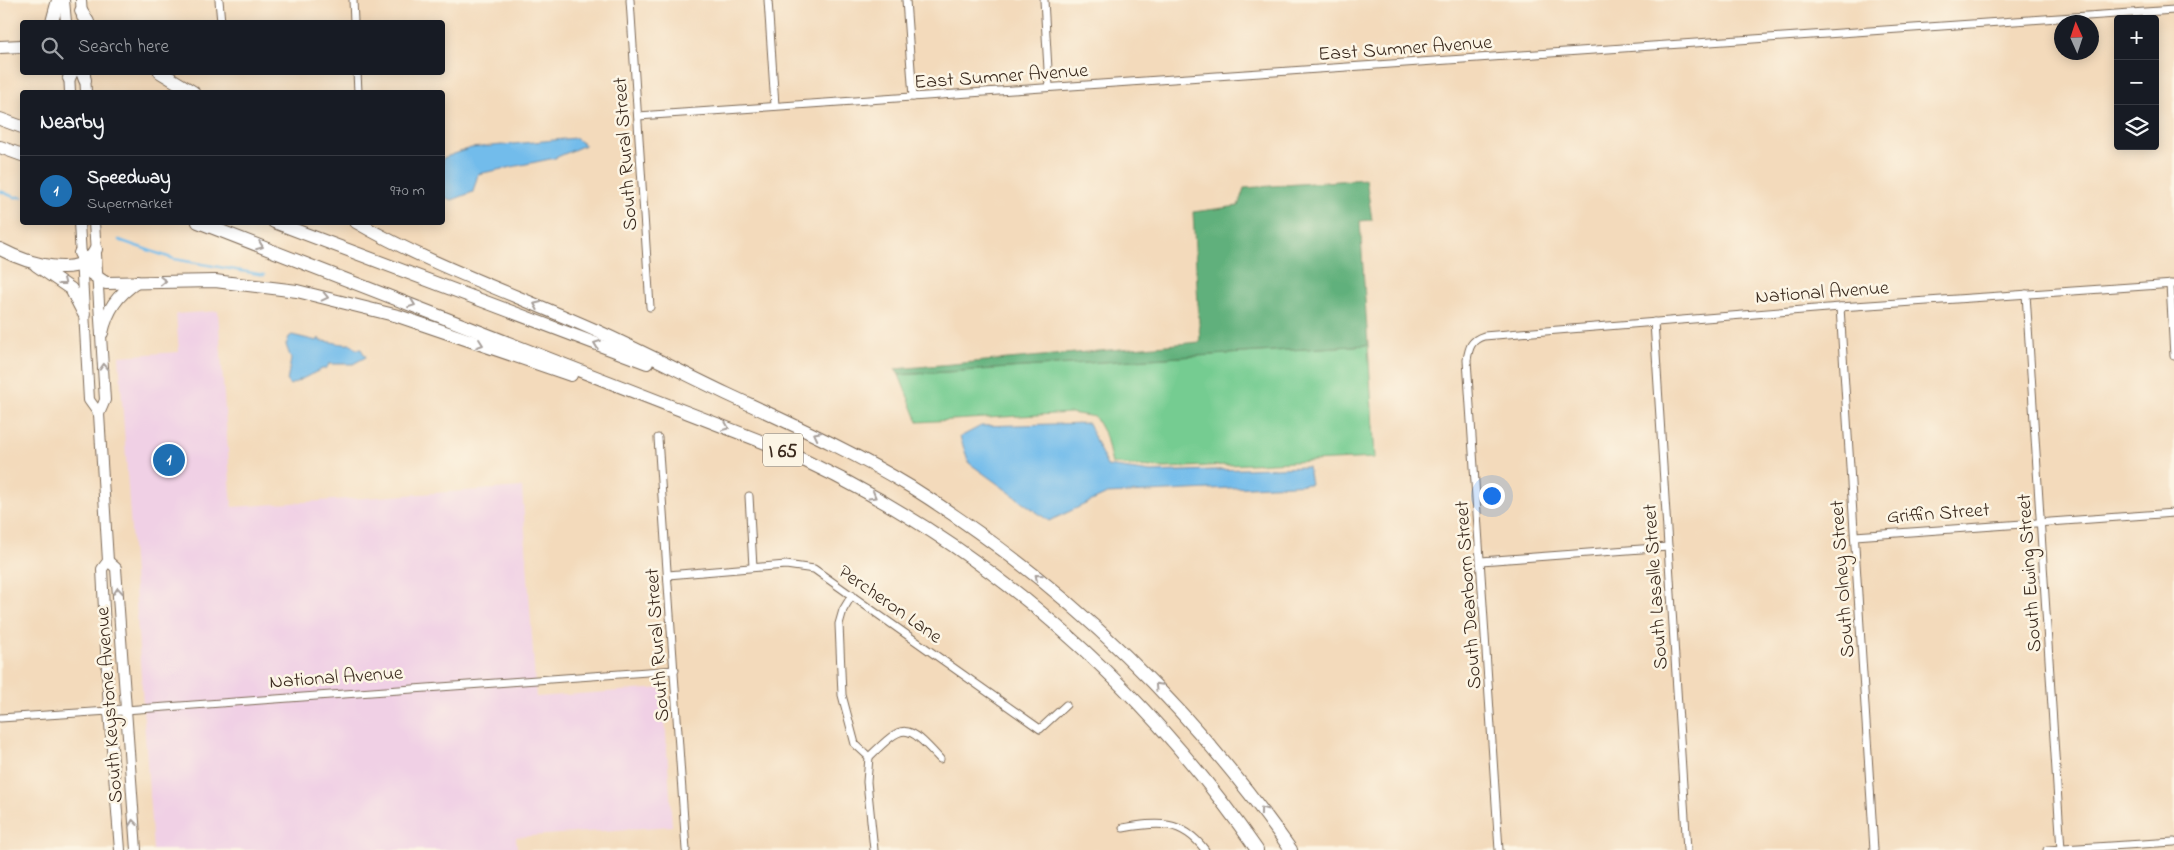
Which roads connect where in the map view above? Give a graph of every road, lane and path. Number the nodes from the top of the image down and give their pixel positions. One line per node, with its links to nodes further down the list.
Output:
1 (58, 0): 10 (highway)
2 (64, 0): 11 (main road)
3 (219, 0): 12 (street)
4 (353, 0): 13 (street)
5 (630, 0): 25 (street, South Rural Street)
6 (768, 0): 24 (street)
7 (906, 0): 23 (street)
8 (1044, 0): 19 (street)
9 (2174, 10): 19 (street, East Sumner Avenue)
10 (53, 20)
11 (66, 20)
12 (221, 20)
13 (354, 20)
14 (20, 45): 15 (highway)
15 (0, 47)
16 (70, 75): 20 (main road)
17 (165, 75): 21 (highway)
18 (356, 75): 22 (street)
19 (1049, 87): 23 (street, East Sumner Avenue)
20 (70, 90)
21 (190, 90)
22 (358, 90)
23 (912, 97): 24 (street, East Sumner Avenue)
24 (775, 106): 25 (street, East Sumner Avenue)
25 (638, 116): 43 (street, South Rural Street)
26 (0, 119): 27 (highway)
27 (20, 126)
28 (0, 147): 29 (highway)
29 (20, 154)
30 (78, 225): 37 (main road, South Keystone Avenue)
31 (94, 225): 36 (main road, South Keystone Avenue)
32 (206, 225): 52 (highway, I 65, one-way to 52)
33 (282, 225): 50 (highway, I 65, one-way to 33)
34 (362, 225): 50 (highway, one-way to 34)
35 (0, 249): 38 (highway)
36 (96, 249): 37 (highway); 39 (main road, South Keystone Avenue)
37 (82, 260): 38 (highway); 39 (highway); 45 (main road, South Keystone Avenue)
38 (30, 262): 45 (highway, one-way to 45)
39 (98, 279): 40 (highway); 47 (main road, South Keystone Avenue)
40 (137, 282): 47 (highway); 52 (highway, one-way to 52)
41 (2172, 284): 42 (street, National Avenue); 49 (street)
42 (2026, 294): 44 (street, National Avenue); 56 (street, South Ewing Street)
43 (650, 307)
44 (1840, 307): 46 (street, National Avenue); 57 (street, South Olney Street)
45 (84, 314): 51 (main road, South Keystone Avenue)
46 (1654, 322): 48 (street, National Avenue); 58 (street, South Lasalle Street)
47 (102, 333): 51 (main road, South Keystone Avenue, one-way to 47)
48 (1474, 340): 59 (street, South Dearborn Street)
49 (2174, 356)
50 (724, 392): 80 (highway, I 65, one-way to 50)
51 (99, 414): 60 (main road, South Keystone Avenue)
52 (709, 420): 79 (highway, I 65, one-way to 79)
53 (658, 438): 62 (street, South Rural Street)
54 (749, 496): 61 (street)
55 (2174, 513): 56 (street, Griffin Street)
56 (2041, 523): 57 (street, Griffin Street); 73 (street, South Ewing Street)
57 (1855, 536): 83 (street, South Olney Street)
58 (1668, 547): 59 (street); 82 (street, South Lasalle Street)
59 (1481, 561): 81 (street, South Dearborn Street)
60 (108, 562): 66 (main road, South Keystone Avenue, one-way to 60); 67 (main road, South Keystone Avenue)
61 (753, 568): 62 (street, Percheron Lane); 63 (street, Percheron Lane)
62 (668, 575): 64 (street, South Rural Street)
63 (852, 595): 65 (street, Percheron Lane); 69 (street)
64 (674, 670): 66 (street, National Avenue); 76 (street, South Rural Street)
65 (1066, 705)
66 (125, 710): 67 (street, National Avenue); 75 (main road, South Keystone Avenue, one-way to 66)
67 (109, 711): 68 (street, National Avenue); 74 (main road, South Keystone Avenue)
68 (0, 718)
69 (869, 757): 70 (street); 77 (street)
70 (940, 759)
71 (1123, 828): 78 (street)
72 (2174, 842): 73 (street)
73 (2061, 849): 84 (street)
74 (120, 850)
75 (136, 850)
76 (686, 850)
77 (874, 850)
78 (1205, 850)
79 (1257, 850)
80 (1291, 850)
81 (1499, 850)
82 (1687, 850)
83 (1874, 850)
84 (2047, 850)

